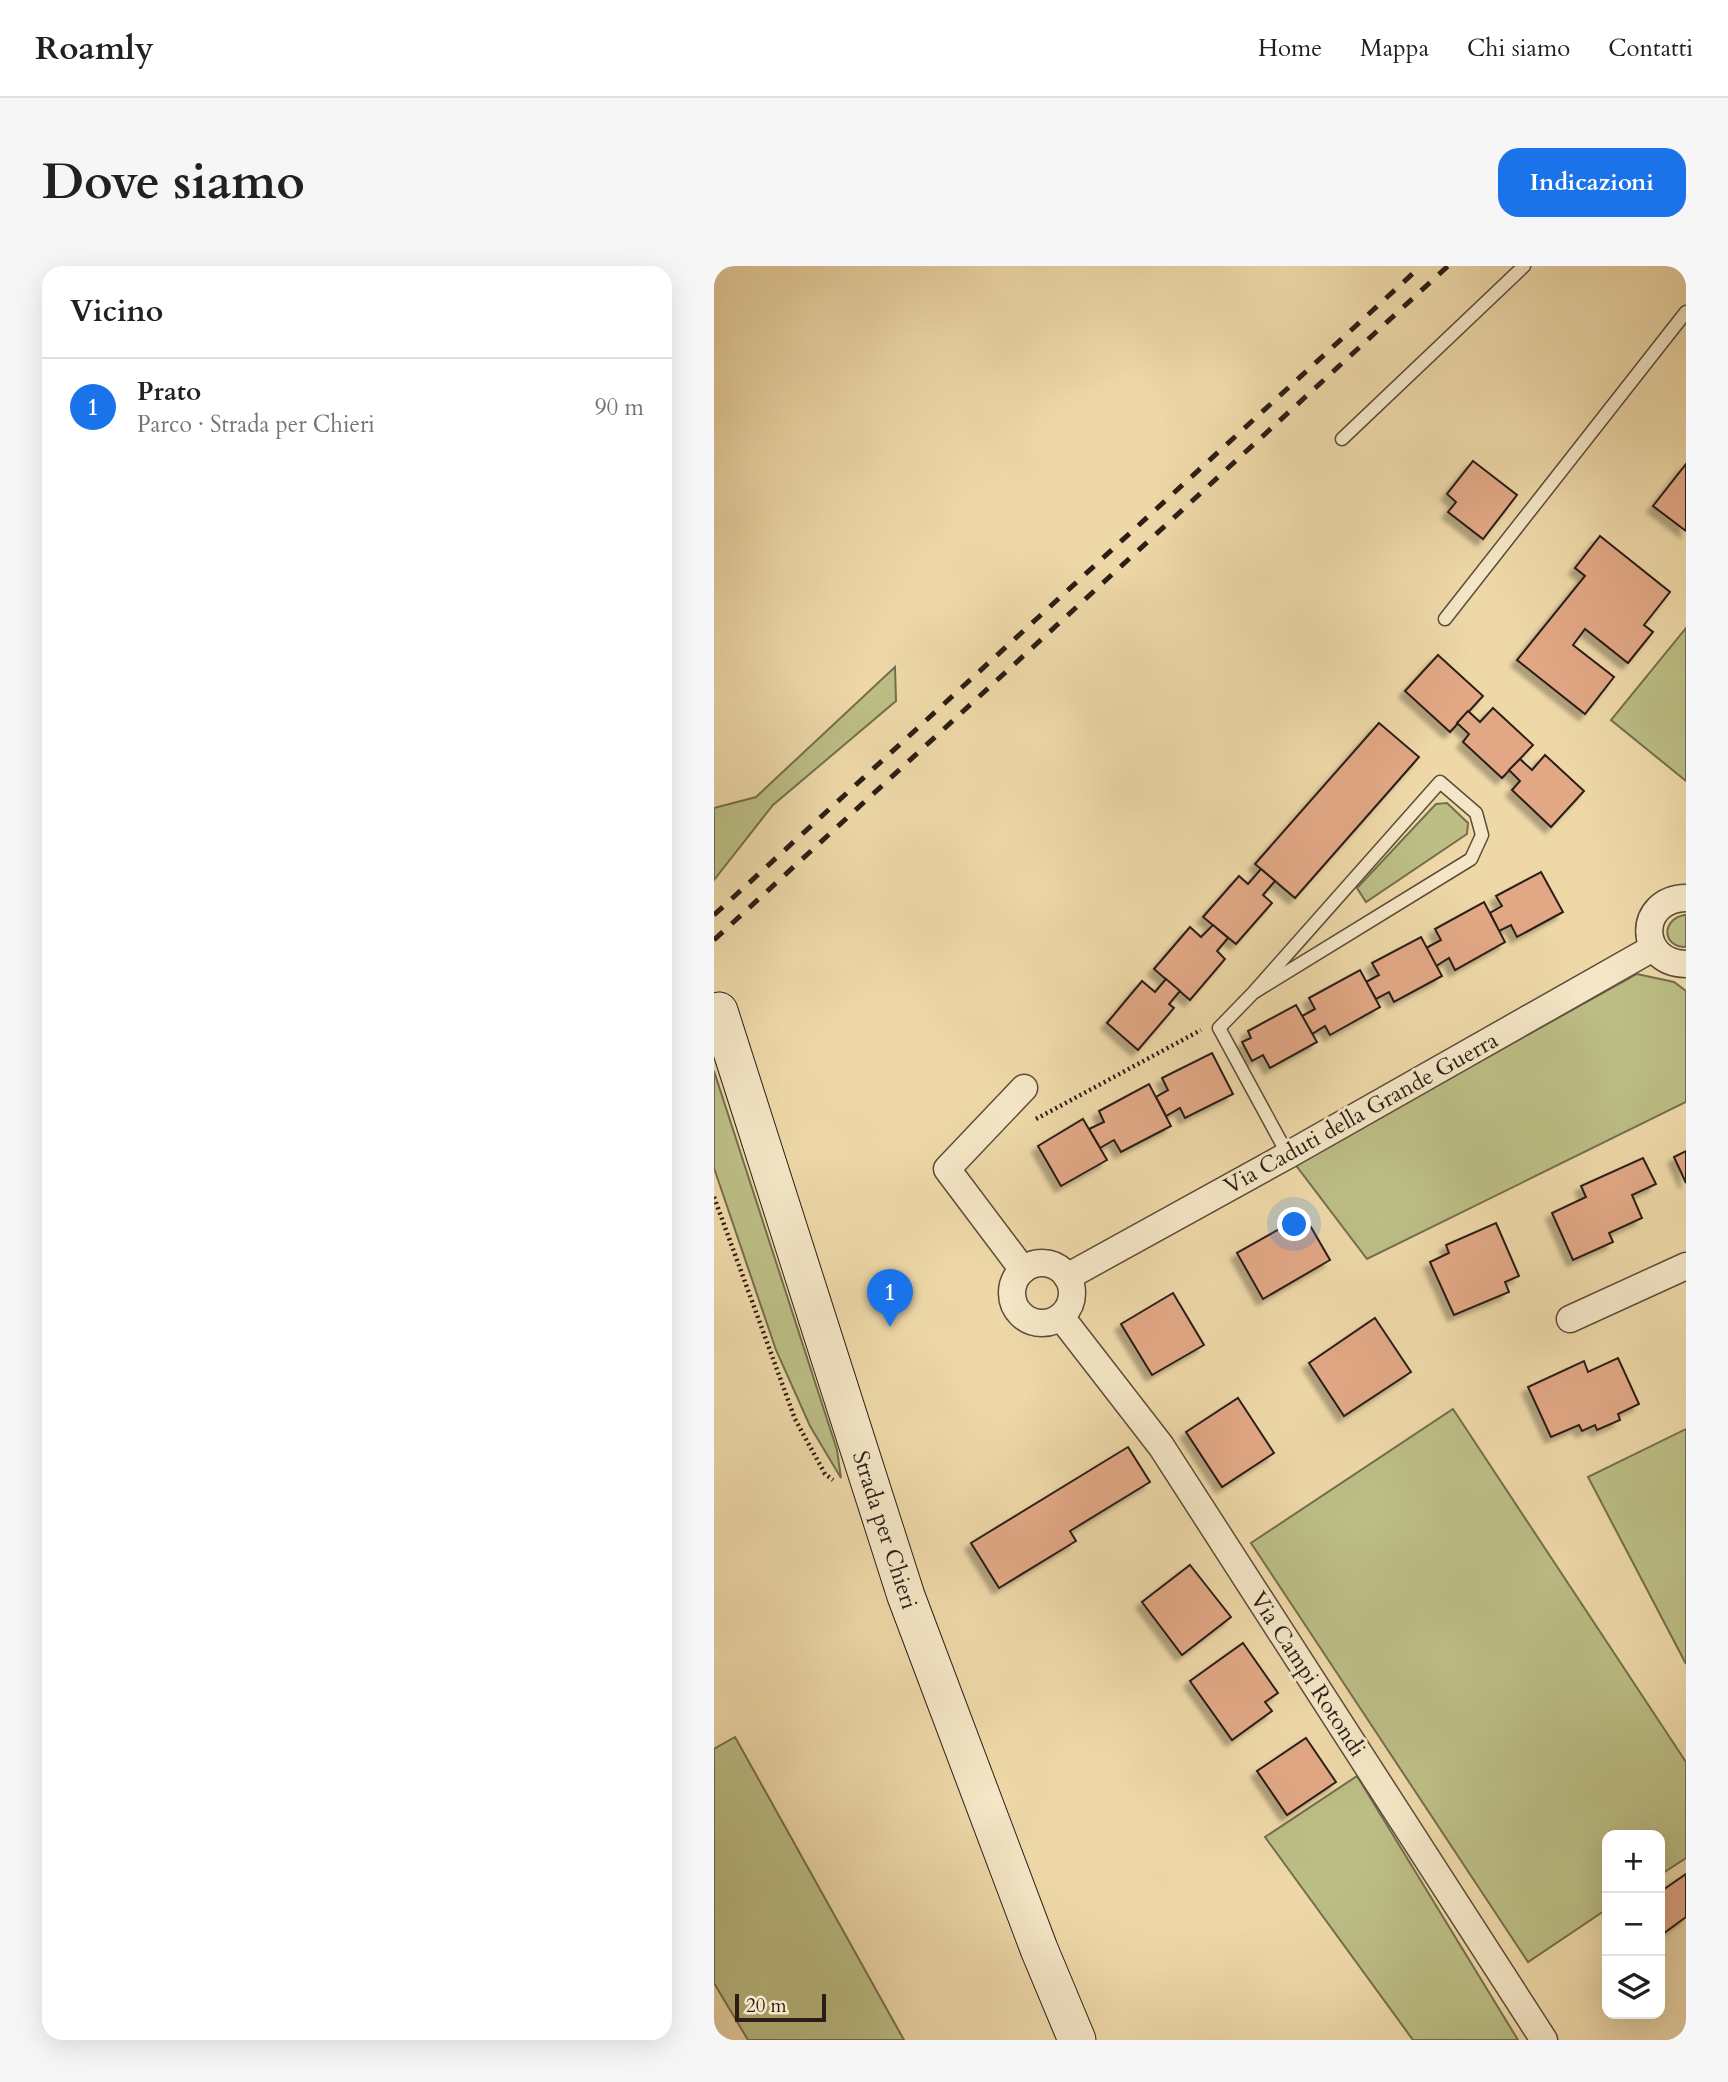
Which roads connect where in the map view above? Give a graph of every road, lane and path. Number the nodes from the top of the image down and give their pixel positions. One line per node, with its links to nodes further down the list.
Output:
1 (1524, 266): 3 (lane)
2 (1686, 312): 4 (lane)
3 (1342, 439)
4 (1445, 619)
5 (1686, 898): 6 (street)
6 (1653, 947): 7 (street); 13 (street, Via Caduti della Grande Guerra)
7 (1686, 964)
8 (1253, 993): 8 (lane); 10 (lane)
9 (719, 1011): 21 (main road, Strada per Chieri)
10 (1219, 1028): 12 (path); 13 (lane)
11 (1024, 1088): 12 (street)
12 (990, 1124): 16 (street)
13 (1289, 1155): 17 (street, Via Caduti della Grande Guerra)
14 (714, 1197): 20 (path)
15 (1686, 1266): 19 (street)
16 (1023, 1270): 17 (street); 18 (street)
17 (1067, 1277): 18 (street)
18 (1061, 1317): 22 (street, Via Campi Rotondi)
19 (1570, 1319)
20 (835, 1481)
21 (1077, 2040)
22 (1544, 2040)

